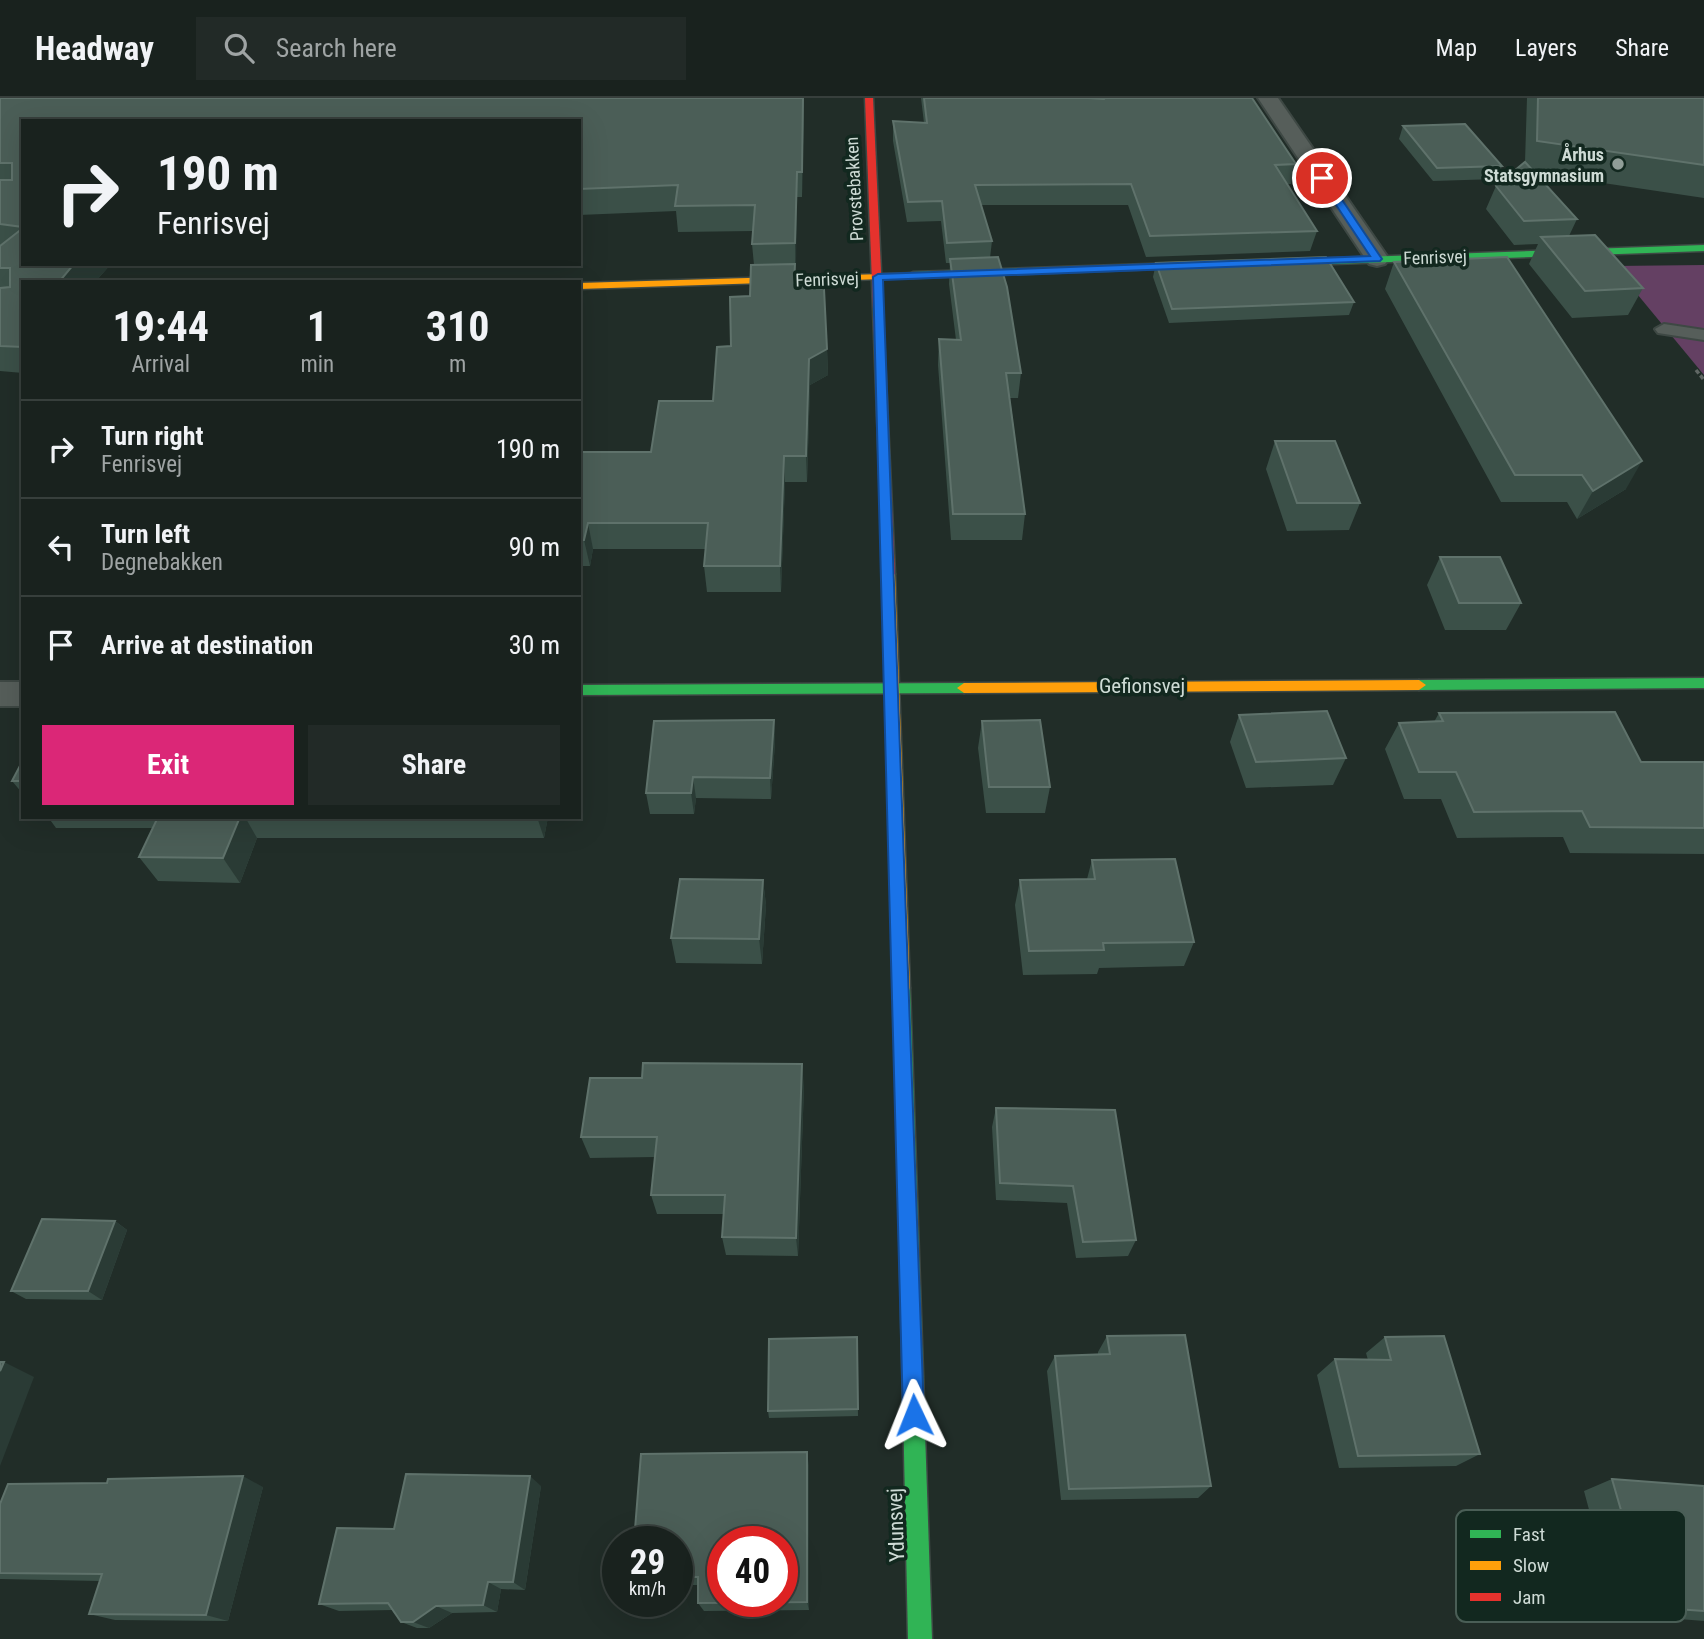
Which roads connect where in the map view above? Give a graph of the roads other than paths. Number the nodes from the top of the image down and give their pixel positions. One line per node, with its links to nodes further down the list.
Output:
1 (869, 98): 7 (street, Provstebakken)
2 (1268, 98): 4 (street)
3 (1704, 248): 4 (street, Fenrisvej)
4 (1377, 259): 6 (street, Fenrisvej)
5 (1227, 264): 7 (street, Fenrisvej)
6 (1254, 264)
7 (878, 277): 8 (street, Fenrisvej); 12 (street, Ydunsvej)
8 (581, 286)
9 (1664, 329): 10 (lane)
10 (1704, 335)
11 (1704, 683): 12 (street, Gefionsvej)
12 (892, 688): 13 (street, Gefionsvej); 16 (street, Ydunsvej)
13 (581, 690)
14 (0, 694): 15 (street)
15 (21, 694)
16 (920, 1639)

